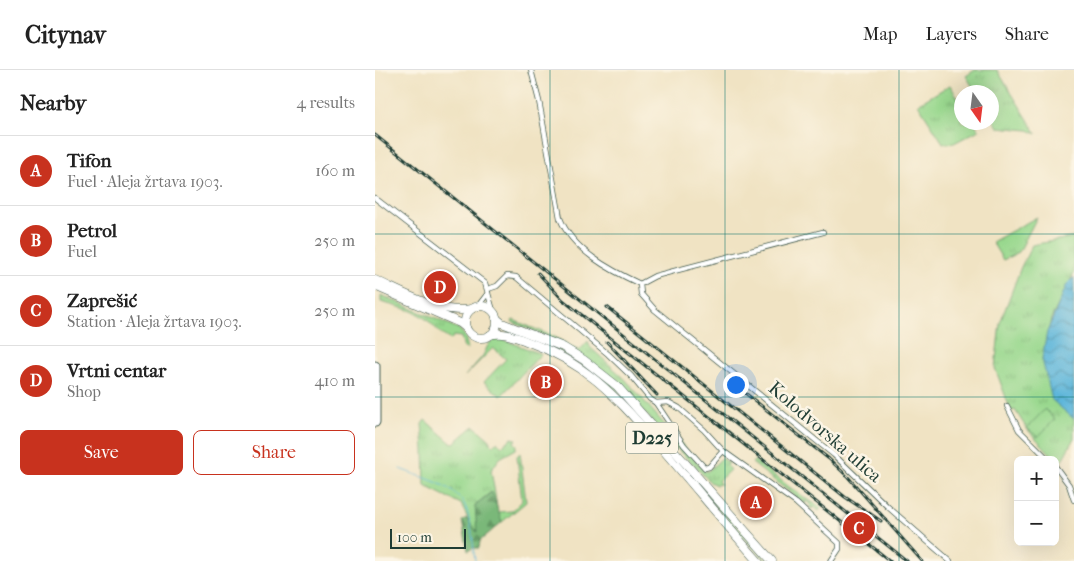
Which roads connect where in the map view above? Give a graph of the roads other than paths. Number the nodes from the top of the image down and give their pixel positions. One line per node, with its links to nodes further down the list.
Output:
1 (531, 70): 5 (street)
2 (375, 198): 7 (street)
3 (823, 232): 5 (street)
4 (375, 280): 8 (main road, D225)
5 (640, 284): 23 (street, Kolodvorska ulica)
6 (375, 286): 10 (main road, D225)
7 (488, 291): 8 (street); 9 (street); 13 (street)
8 (475, 308): 9 (main road, D225); 10 (main road)
9 (495, 316): 11 (main road); 21 (main road, D225)
10 (467, 328): 11 (main road, D225)
11 (490, 335): 20 (main road, D225)
12 (375, 366): 15 (highway)
13 (656, 403): 16 (street); 16 (street)
14 (1007, 406): 17 (street)
15 (375, 422)
16 (723, 451): 22 (street)
17 (1045, 456)
18 (1059, 471): 19 (street)
19 (1074, 500)
20 (759, 561)
21 (772, 561)
22 (831, 561)
23 (950, 561)

